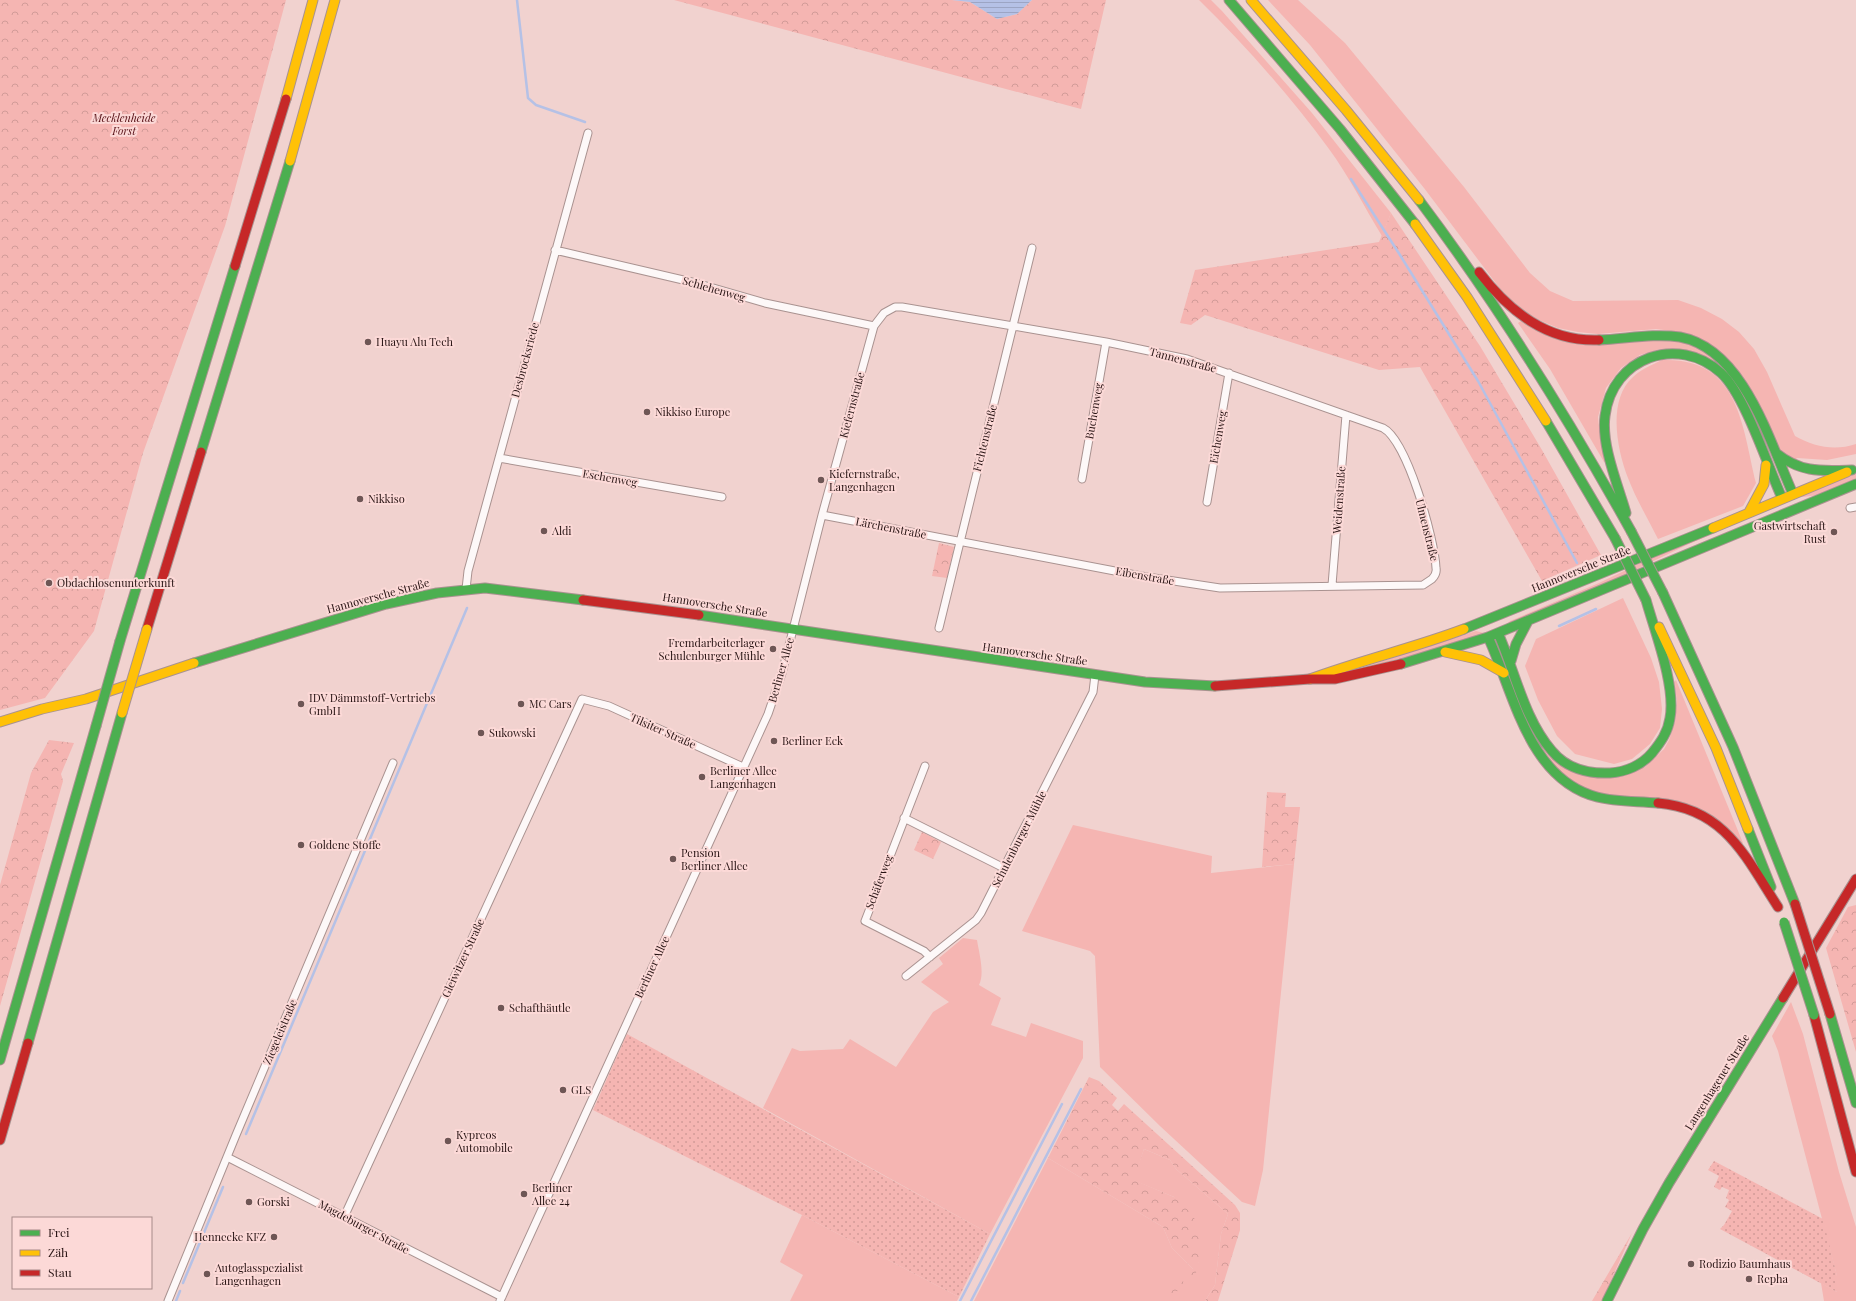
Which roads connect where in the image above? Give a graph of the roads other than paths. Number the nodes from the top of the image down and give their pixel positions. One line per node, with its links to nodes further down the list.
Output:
1 (313, 0): 54 (main road, bridge)
2 (335, 0): 56 (main road, bridge)
3 (1229, 0): 31 (main road, bridge)
4 (1251, 0): 6 (main road)
5 (588, 133): 8 (street, Desbrocksriede)
6 (1437, 224): 14 (main road); 27 (main road)
7 (1032, 248): 10 (street, Fichtenstraße)
8 (555, 250): 9 (street, Schlehenweg); 16 (street, Desbrocksriede)
9 (874, 326): 10 (street, Kiefernstraße); 26 (street, Kiefernstraße)
10 (1014, 326): 11 (street, Tannenstraße); 28 (street, Fichtenstraße)
11 (1106, 342): 12 (street, Tannenstraße); 18 (street, Buchenweg)
12 (1229, 373): 13 (street, Tannenstraße); 23 (street, Eichenweg)
13 (1346, 414): 29 (street, Weidenstraße); 29 (street, Ulmenstraße)
14 (1773, 451): 17 (main road); 20 (main road)
15 (1765, 457): 22 (main road); 25 (main road); 27 (main road)
16 (499, 458): 21 (street, Eschenweg); 30 (street, Desbrocksriede)
17 (1854, 469): 20 (main road, Hannoversche Straße)
18 (1082, 479)
19 (1856, 484): 24 (main road, Hannoversche Straße)
20 (1793, 494): 22 (main road, Hannoversche Straße); 24 (main road)
21 (722, 497)
22 (1782, 498): 24 (main road); 25 (main road, Hannoversche Straße)
23 (1207, 502)
24 (1795, 510): 33 (main road, Hannoversche Straße)
25 (1749, 512): 32 (main road, Hannoversche Straße)
26 (822, 515): 28 (street, Lärchenstraße); 35 (street, Kiefernstraße)
27 (1631, 532): 55 (main road, bridge)
28 (960, 542): 29 (street, Eibenstraße); 34 (street, Fichtenstraße)
29 (1332, 585)
30 (466, 589): 35 (main road, Hannoversche Straße); 44 (main road, Hannoversche Straße)
31 (1646, 600): 39 (main road); 51 (main road)
32 (1487, 620): 36 (main road); 37 (main road); 42 (main road, Hannoversche Straße)
33 (1528, 621): 36 (main road, Hannoversche Straße); 39 (main road)
34 (939, 628)
35 (793, 629): 41 (main road, Hannoversche Straße); 47 (street, Berliner Allee)
36 (1498, 633): 37 (main road, Hannoversche Straße); 39 (main road)
37 (1488, 637): 38 (main road, Hannoversche Straße); 40 (main road)
38 (1445, 652): 40 (main road); 42 (main road, Hannoversche Straße)
39 (1511, 661)
40 (1504, 673): 51 (main road)
41 (1095, 676): 42 (main road, Hannoversche Straße); 49 (street, Schulenburger Mühle)
42 (1310, 679)
43 (582, 699): 47 (street, Tilsiter Straße); 59 (street, Gleiwitzer Straße)
44 (0, 722)
45 (393, 763): 57 (street, Ziegeleistraße)
46 (925, 766): 48 (street, Schäferweg)
47 (743, 767): 60 (street, Berliner Allee)
48 (904, 818): 49 (street); 52 (street, Schäferweg)
49 (1004, 868): 52 (street, Schulenburger Mühle)
50 (1856, 879): 62 (main road, Langenhagener Straße)
51 (1778, 907): 58 (main road, bridge)
52 (930, 957): 53 (street, Schulenburger Mühle)
53 (906, 976)
54 (0, 1060)
55 (1856, 1103)
56 (0, 1140)
57 (227, 1157): 59 (street, Magdeburger Straße); 61 (street, Ziegeleistraße)
58 (1856, 1172)
59 (344, 1217): 60 (street, Magdeburger Straße)
60 (501, 1299)
61 (168, 1301)
62 (1607, 1301)

